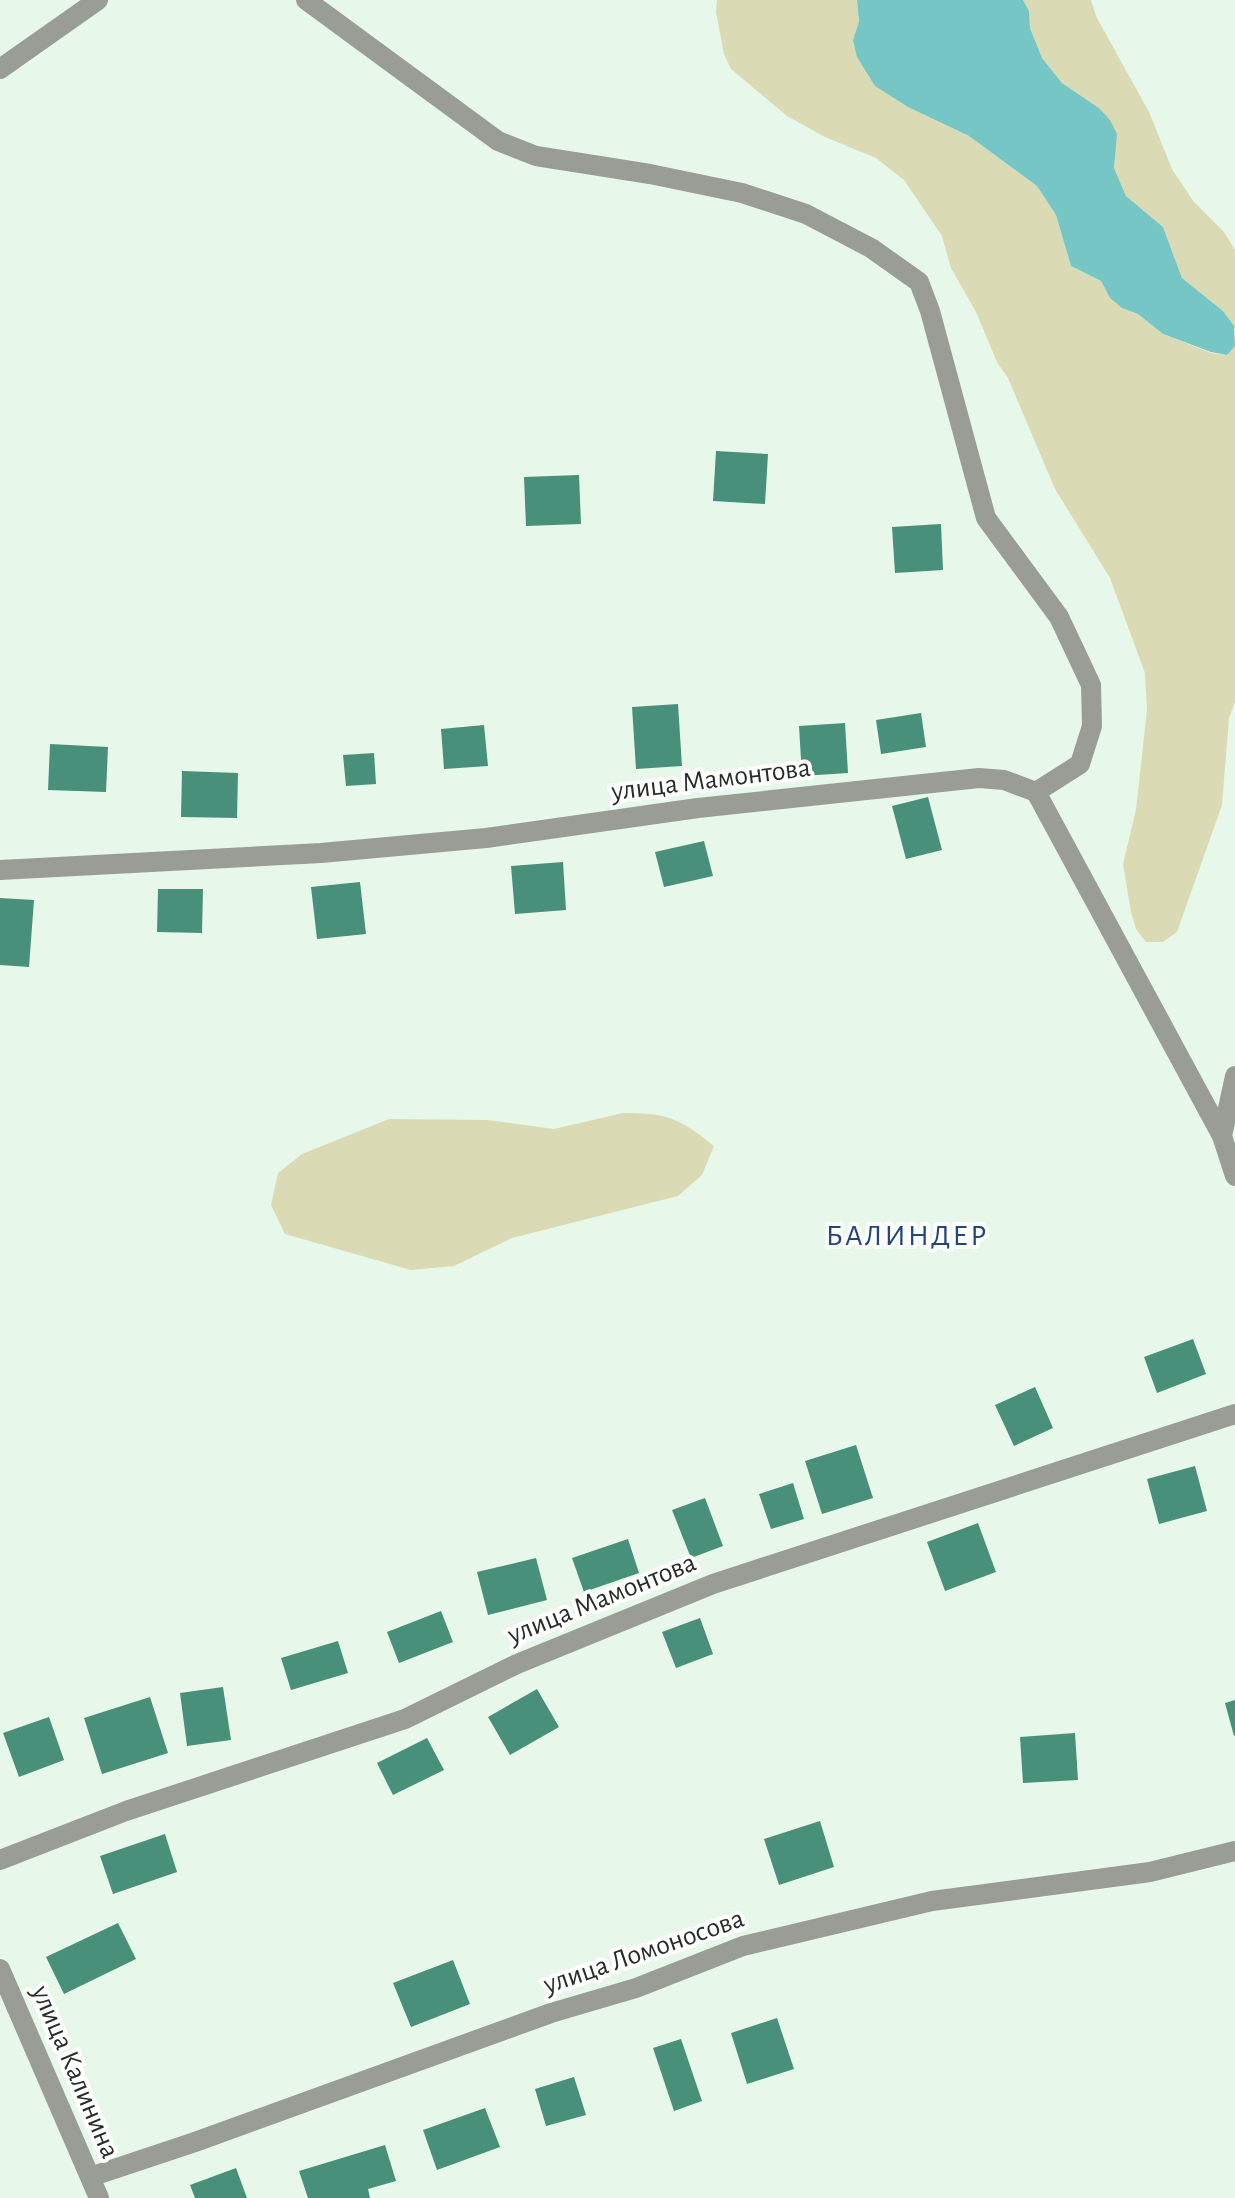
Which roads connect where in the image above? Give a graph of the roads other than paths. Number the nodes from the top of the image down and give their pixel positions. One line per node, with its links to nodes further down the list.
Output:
1 (98, 0): 3 (street)
2 (306, 0): 4 (street)
3 (0, 69)
4 (1036, 792): 5 (street, улица Мамонтова); 7 (street)
5 (0, 870)
6 (1235, 1076): 7 (street)
7 (1222, 1136): 8 (street)
8 (1235, 1176)
9 (1235, 1414): 11 (street, улица Мамонтова)
10 (1235, 1851): 13 (street, улица Ломоносова)
11 (0, 1860)
12 (0, 1969): 13 (street, улица Калинина)
13 (90, 2177): 14 (street, улица Калинина)
14 (99, 2198)

